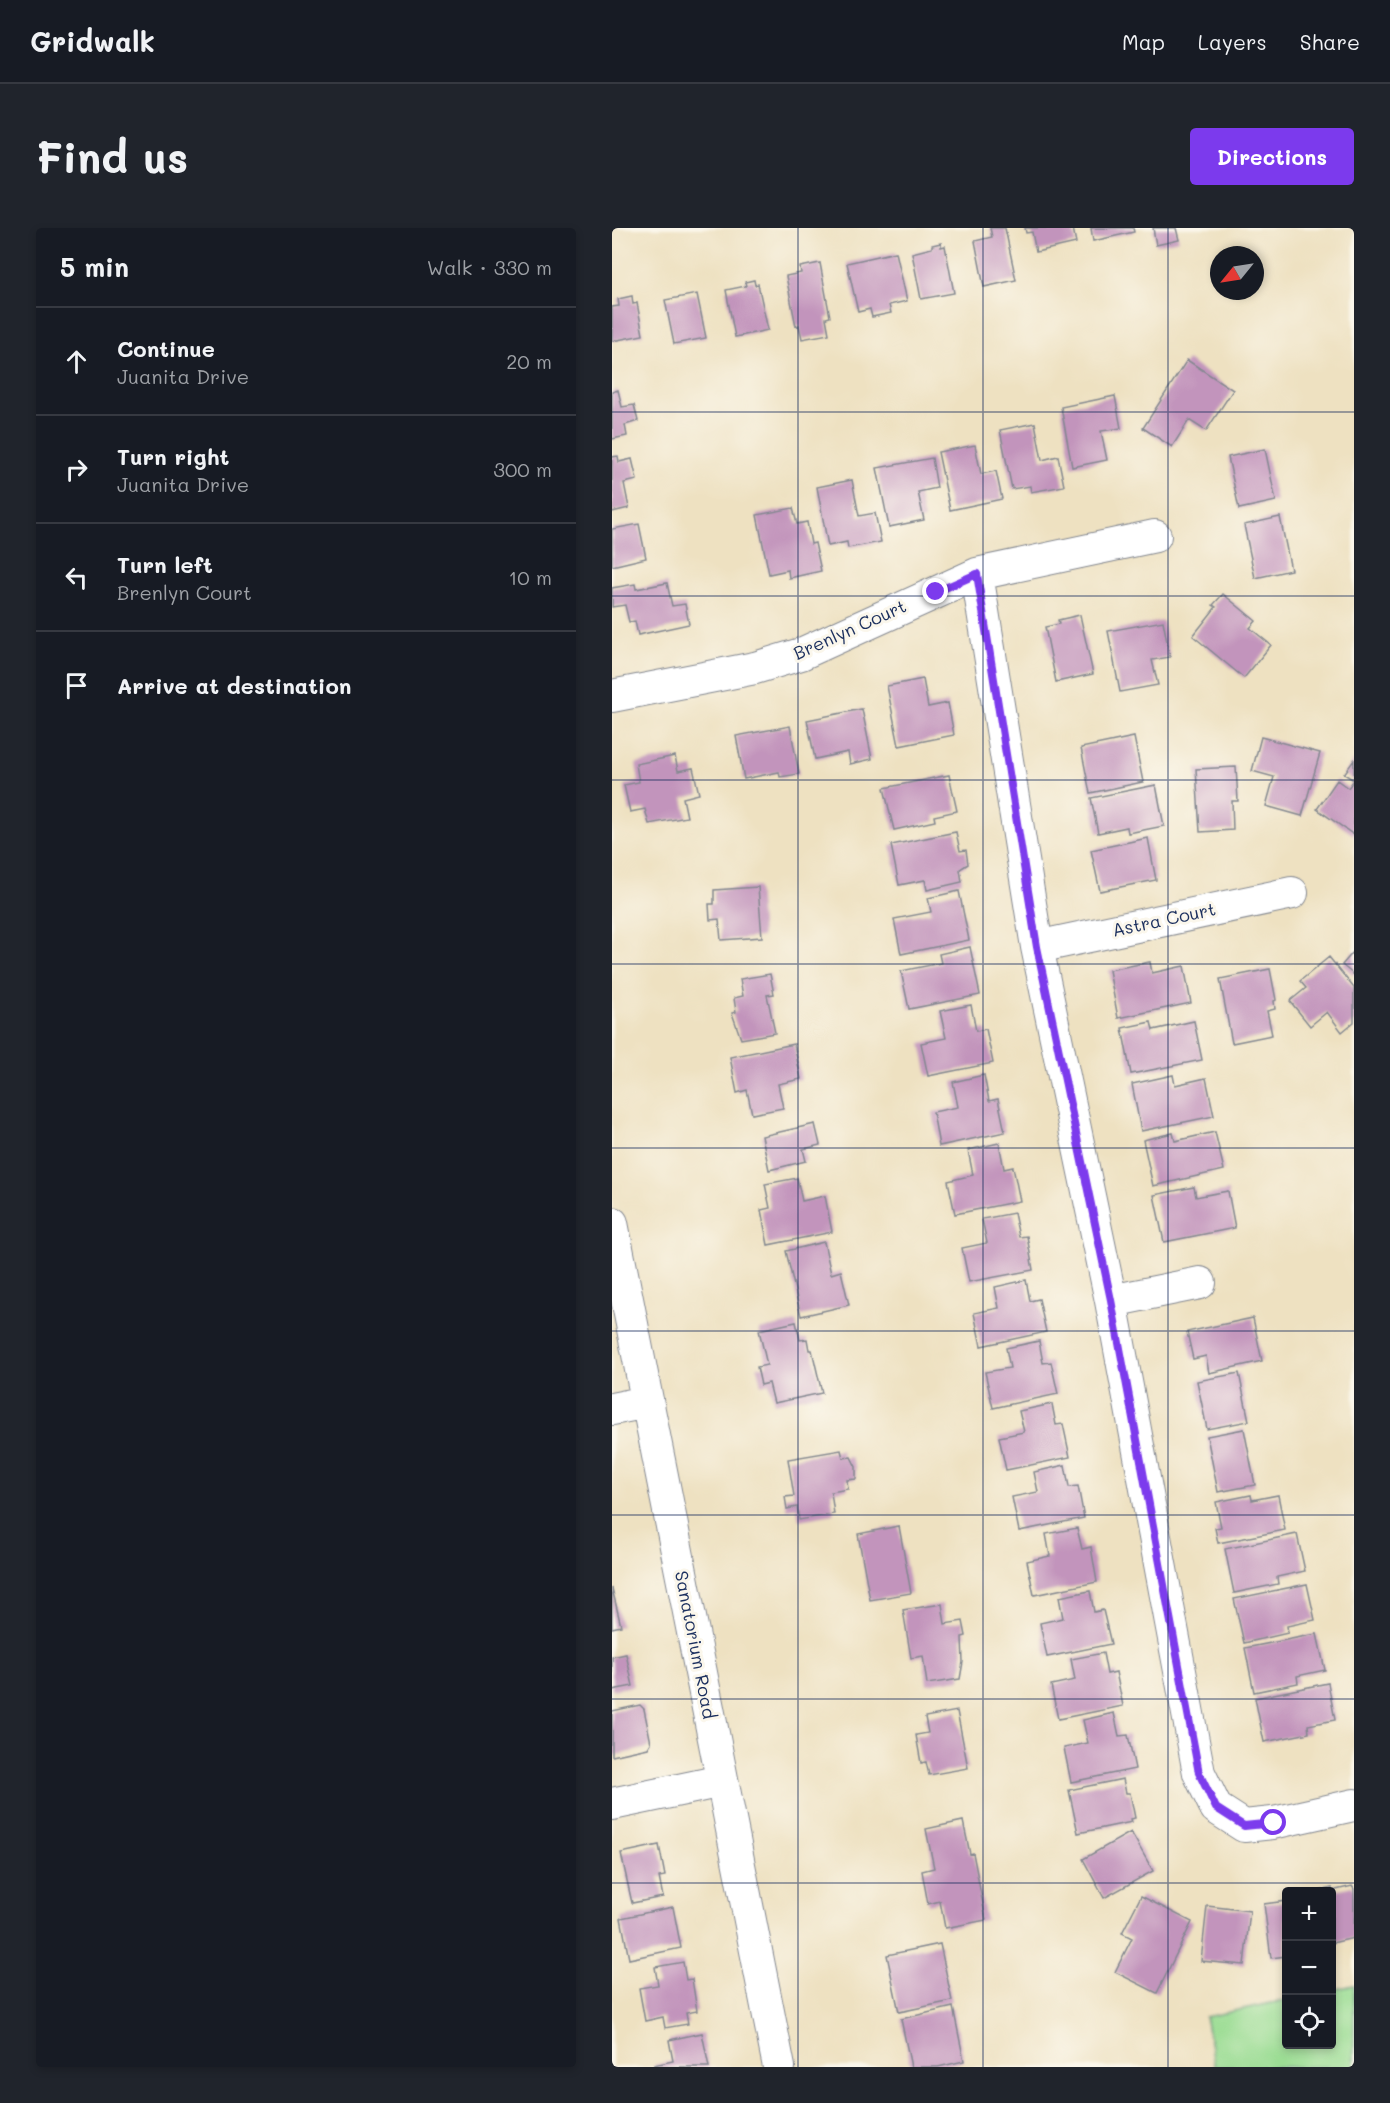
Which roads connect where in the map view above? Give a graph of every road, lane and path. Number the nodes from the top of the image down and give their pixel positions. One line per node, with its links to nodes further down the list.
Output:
1 (1155, 536): 2 (street, Brenlyn Court)
2 (977, 574): 3 (street, Brenlyn Court); 5 (street)
3 (612, 696)
4 (1292, 893): 5 (street, Astra Court)
5 (1037, 947): 8 (street)
6 (612, 1223): 9 (street, Sanatorium Road)
7 (1200, 1283): 8 (street)
8 (1111, 1300): 13 (street)
9 (647, 1402): 10 (street); 11 (street, Sanatorium Road)
10 (612, 1409)
11 (722, 1781): 12 (street); 14 (street, Sanatorium Road)
12 (612, 1804)
13 (1354, 1805)
14 (779, 2067)

